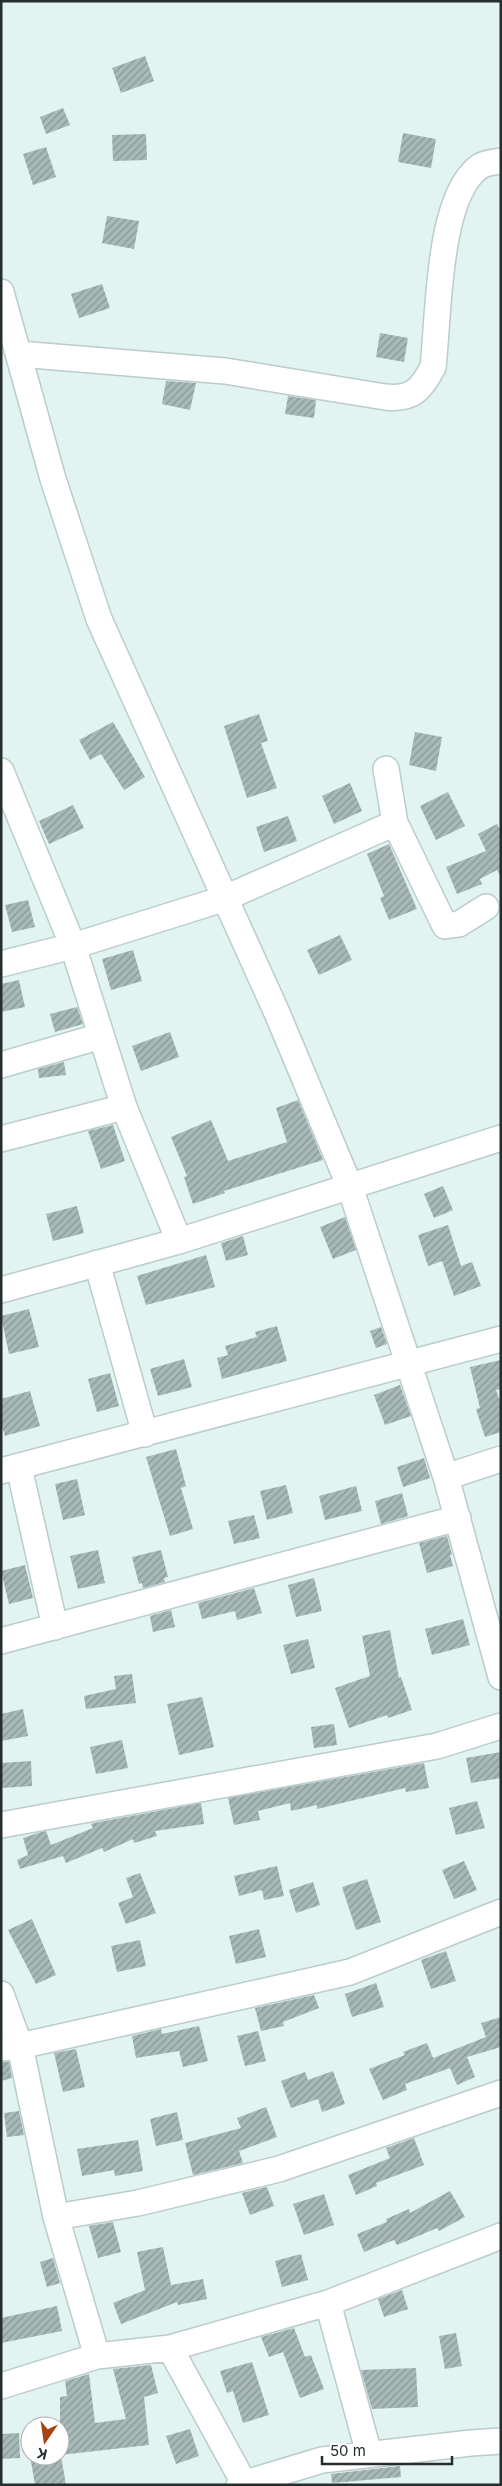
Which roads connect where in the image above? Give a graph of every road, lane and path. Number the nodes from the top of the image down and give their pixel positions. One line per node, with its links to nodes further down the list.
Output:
1 (501, 160): 3 (street)
2 (1, 292): 3 (street)
3 (15, 369): 7 (street)
4 (386, 768): 6 (street)
5 (1, 771): 9 (street)
6 (395, 824): 7 (street); 8 (street)
7 (223, 899): 9 (street); 16 (street)
8 (486, 907)
9 (73, 946): 10 (street); 11 (street)
10 (1, 964)
11 (101, 1036): 12 (street); 13 (street)
12 (1, 1065)
13 (124, 1107): 15 (street); 17 (street)
14 (501, 1138): 16 (street)
15 (1, 1139)
16 (350, 1187): 17 (street); 21 (street)
17 (179, 1242): 18 (street)
18 (97, 1263): 19 (street); 22 (street)
19 (1, 1290)
20 (501, 1339): 21 (street)
21 (410, 1364): 22 (street); 25 (street)
22 (145, 1434): 24 (street)
23 (501, 1459): 25 (street)
24 (10, 1469): 28 (street)
25 (446, 1477): 26 (street)
26 (458, 1518): 27 (street); 28 (street)
27 (489, 1591): 30 (street)
28 (55, 1627): 29 (street)
29 (1, 1641)
30 (501, 1677)
31 (501, 1726): 32 (street)
32 (1, 1825)
33 (501, 1912): 35 (street)
34 (1, 1994): 35 (street)
35 (11, 2047): 37 (street)
36 (501, 2093): 37 (street)
37 (56, 2217): 41 (street)
38 (501, 2236): 39 (street)
39 (328, 2303): 40 (street); 44 (street)
40 (170, 2348): 41 (street); 45 (street)
41 (97, 2356): 42 (street)
42 (1, 2386)
43 (501, 2441): 44 (street)
44 (369, 2454): 45 (street)
45 (242, 2484)

